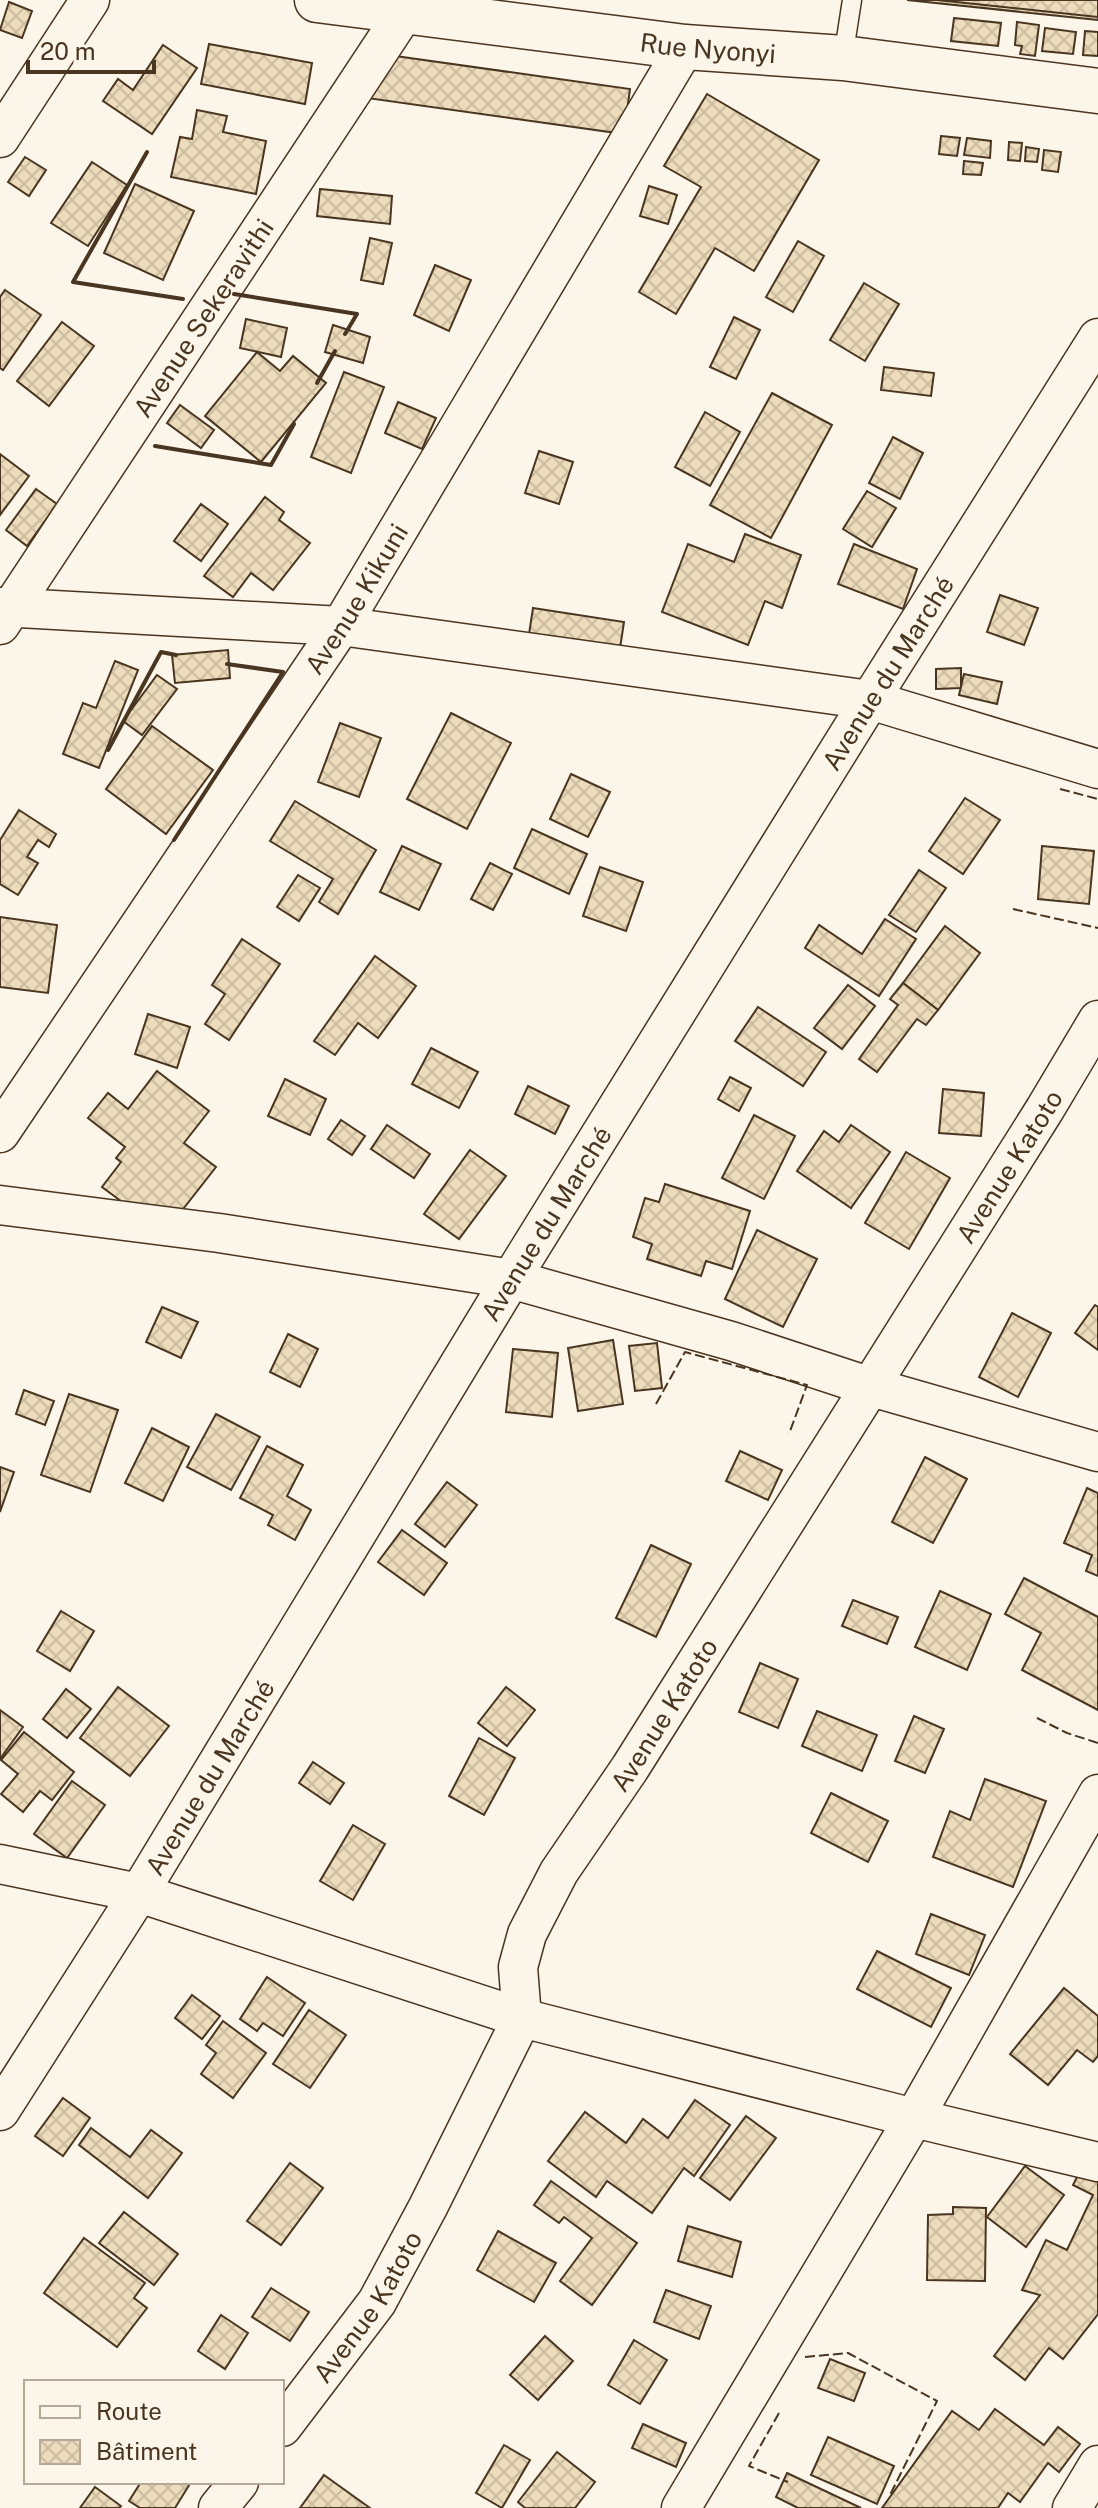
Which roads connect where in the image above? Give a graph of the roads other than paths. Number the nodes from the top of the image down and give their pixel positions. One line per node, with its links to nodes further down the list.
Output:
1 (90, 0): 8 (street)
2 (317, 0): 4 (street, Rue Nyonyi)
3 (852, 0): 6 (lane)
4 (408, 5): 5 (street, Rue Nyonyi); 10 (street, Avenue Sekeravithi)
5 (685, 47): 6 (street, Rue Nyonyi); 11 (street, Avenue Kikuni)
6 (843, 58): 7 (street, Rue Nyonyi)
7 (1098, 91)
8 (0, 138)
9 (1098, 338): 12 (street, Avenue du Marché)
10 (3, 614): 11 (street)
11 (341, 626): 12 (street); 15 (street, Avenue Kikuni)
12 (870, 700): 13 (street); 17 (street, Avenue du Marché)
13 (1098, 769)
14 (1098, 1020): 18 (street, Avenue Katoto)
15 (0, 1133)
16 (0, 1205): 17 (street)
17 (511, 1279): 18 (street); 22 (street, Avenue du Marché)
18 (868, 1386): 19 (street); 23 (street, Avenue Katoto)
19 (1098, 1452)
20 (1098, 1794): 25 (street)
21 (0, 1864): 22 (street)
22 (139, 1893): 23 (street); 24 (street, Avenue du Marché)
23 (522, 2018): 25 (street); 27 (street, Avenue Katoto)
24 (0, 2111)
25 (914, 2118): 26 (street); 31 (street)
26 (1098, 2162)
27 (284, 2424)
28 (1098, 2465): 32 (street)
29 (237, 2484): 30 (street)
30 (218, 2508)
31 (681, 2508)
32 (1072, 2508)

